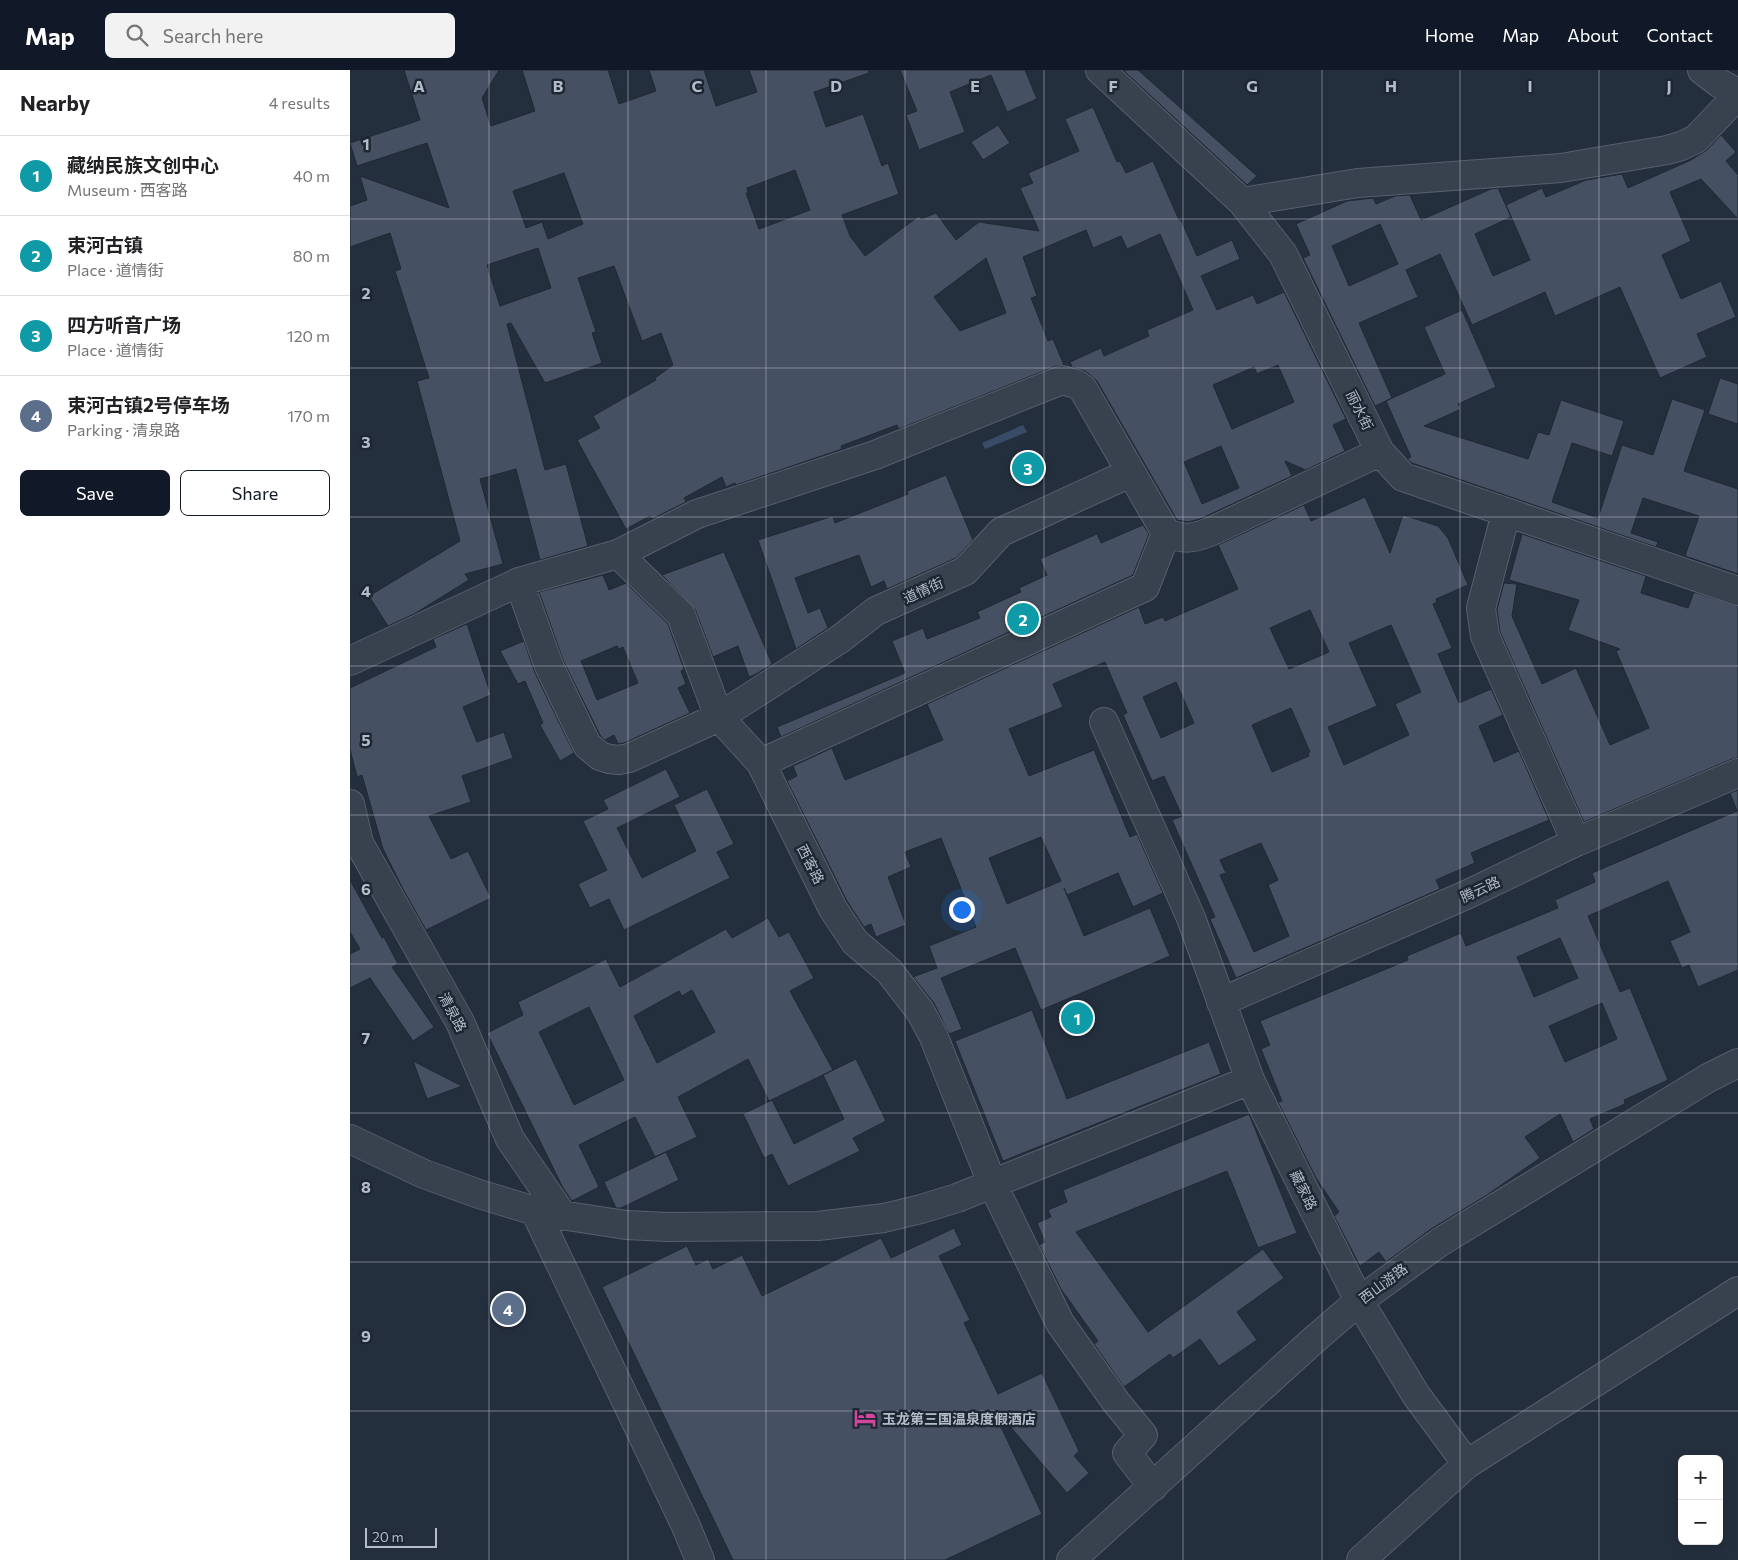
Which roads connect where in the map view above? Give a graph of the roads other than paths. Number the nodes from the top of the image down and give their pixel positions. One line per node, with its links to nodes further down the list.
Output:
1 (1100, 70): 4 (street, 丽水街)
2 (1702, 70): 3 (street)
3 (1738, 94): 4 (street)
4 (1242, 202): 5 (street, 丽水街)
5 (1380, 452): 7 (street, 丽水街); 8 (street)
6 (1130, 473): 8 (street); 9 (street); 13 (street, 道情街)
7 (1506, 513): 11 (street, 丽水街); 18 (street)
8 (1166, 533): 15 (street)
9 (618, 554): 10 (street); 13 (street, 西客路)
10 (519, 582): 12 (street); 13 (street, 道情街)
11 (1738, 591)
12 (350, 661)
13 (719, 718): 15 (street, 西客路)
14 (1104, 722): 19 (street, 藏家路)
15 (760, 763): 23 (street, 西客路)
16 (1738, 773): 18 (street, 腾云路)
17 (350, 804): 25 (street, 清泉路)
18 (1576, 842): 19 (street, 腾云路)
19 (1221, 1002): 21 (street, 藏家路)
20 (1738, 1063): 27 (street, 西山游路)
21 (1250, 1080): 23 (street); 27 (street, 藏家路)
22 (350, 1139): 24 (street)
23 (992, 1183): 25 (street); 29 (street, 西客路)
24 (535, 1211): 25 (street); 30 (street)
25 (563, 1216)
26 (1738, 1291): 28 (street)
27 (1359, 1301): 28 (street, 藏家路); 29 (street, 西山游路)
28 (1466, 1464): 32 (street)
29 (1153, 1487): 31 (street, 西山游路)
30 (700, 1560)
31 (1071, 1560)
32 (1361, 1560)

